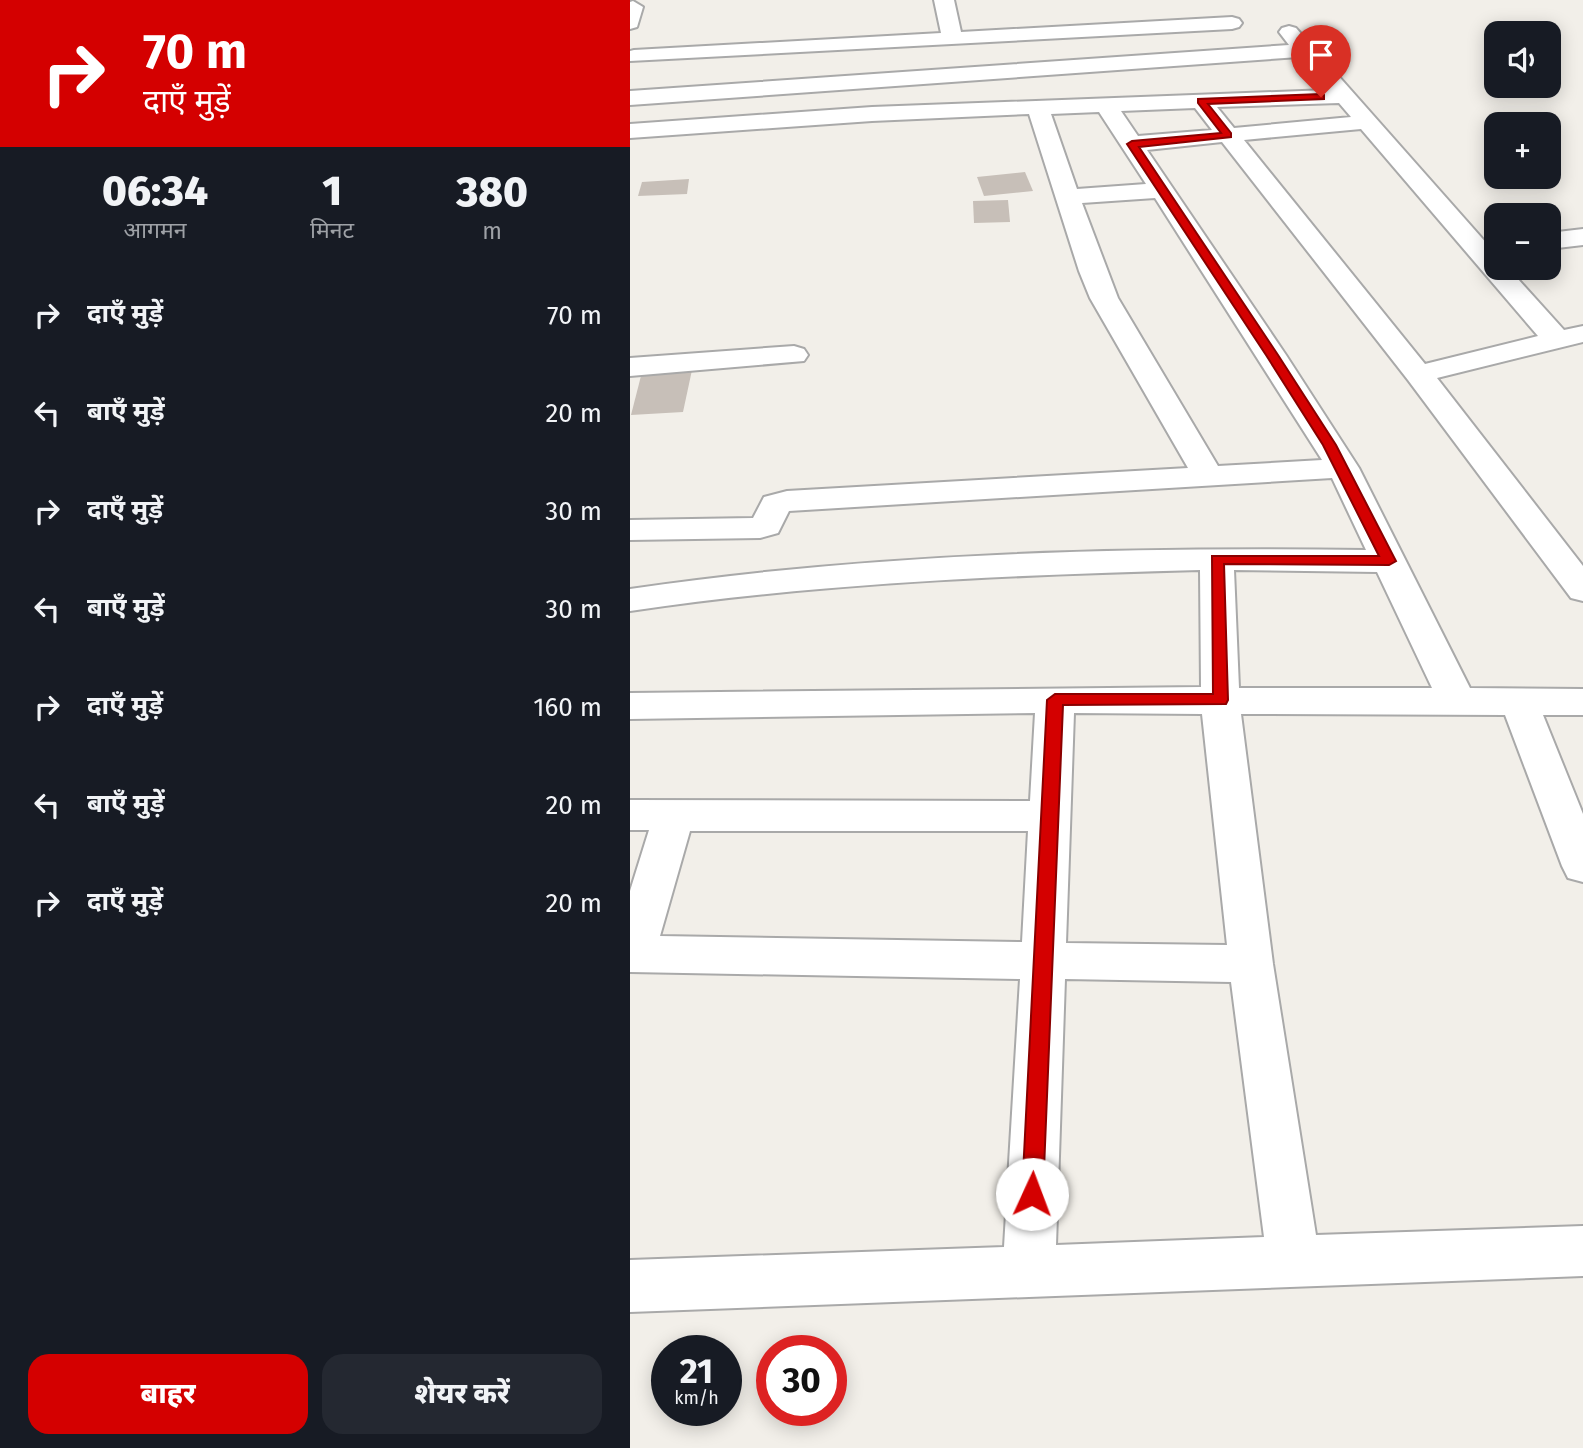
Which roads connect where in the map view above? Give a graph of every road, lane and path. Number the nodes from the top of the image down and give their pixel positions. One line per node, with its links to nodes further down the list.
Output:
1 (944, 0): 7 (street)
2 (1105, 10): 4 (street)
3 (1232, 23): 4 (street)
4 (1115, 29): 7 (street)
5 (1286, 29): 8 (street)
6 (630, 33): 9 (street)
7 (952, 38): 9 (street)
8 (1304, 50): 10 (street); 11 (street)
9 (632, 64)
10 (1345, 96): 12 (street); 15 (street)
11 (630, 98)
12 (1201, 101): 13 (street); 17 (street)
13 (1105, 104): 14 (street); 18 (street)
14 (1038, 107): 16 (street); 20 (street)
15 (1367, 122): 17 (street); 23 (street)
16 (630, 131)
17 (1228, 135): 18 (street); 28 (street)
18 (1132, 144): 19 (street)
19 (1163, 190): 20 (street); 29 (street)
20 (1068, 197): 30 (street)
21 (1583, 237): 22 (street)
22 (1561, 240)
23 (1484, 246)
24 (1516, 280): 25 (street)
25 (1569, 337): 28 (street)
26 (794, 355): 27 (street)
27 (630, 367)
28 (1418, 374): 34 (street)
29 (1343, 468): 30 (street); 33 (street)
30 (1208, 475): 31 (street)
31 (630, 530)
32 (1217, 559): 33 (street); 35 (street); 37 (street)
33 (1389, 561): 38 (street)
34 (1583, 590)
35 (630, 600)
36 (1055, 700): 37 (street); 41 (street); 44 (street)
37 (1220, 700): 38 (street); 48 (street)
38 (1458, 702): 39 (street)
39 (1519, 702): 40 (street); 45 (street)
40 (1583, 702)
41 (630, 706)
42 (630, 815): 43 (street)
43 (674, 815): 44 (street); 46 (street)
44 (1049, 816): 47 (street)
45 (1583, 866)
46 (632, 954): 47 (street)
47 (1042, 961): 48 (street); 51 (street)
48 (1251, 964): 50 (street)
49 (1583, 1251): 50 (street)
50 (1294, 1262): 51 (street)
51 (1029, 1272): 52 (street)
52 (630, 1286)

